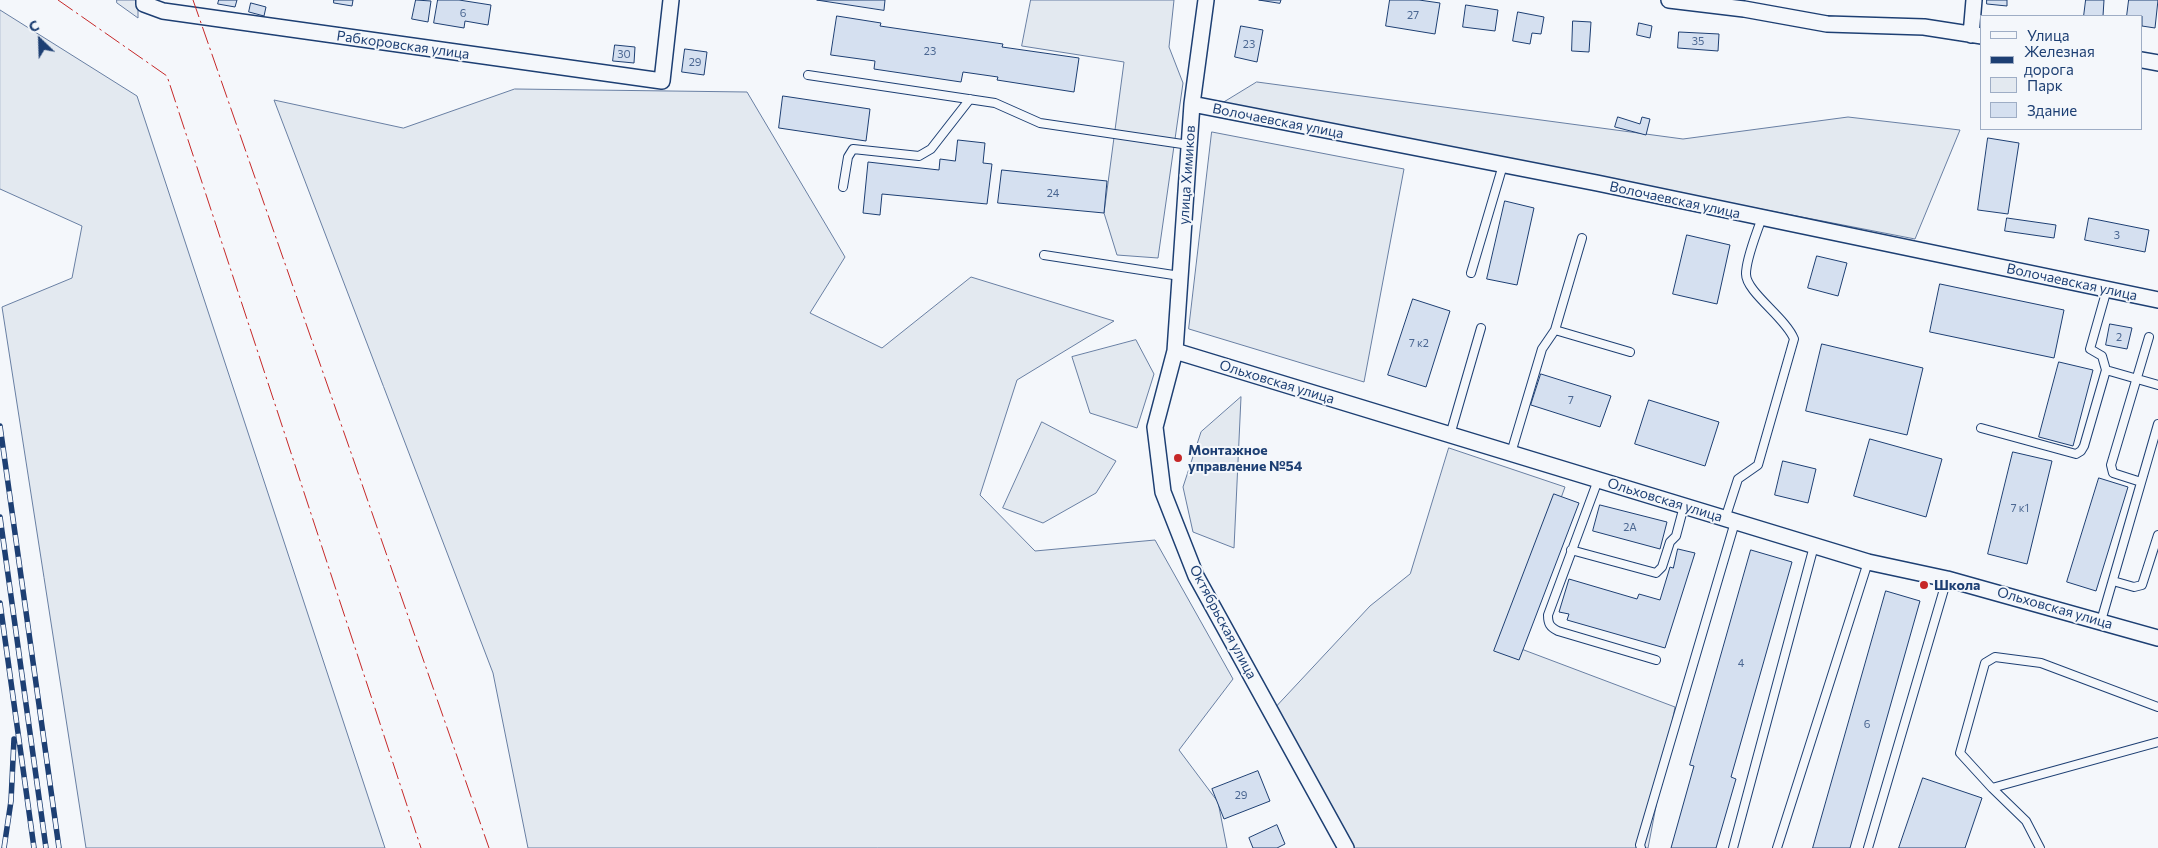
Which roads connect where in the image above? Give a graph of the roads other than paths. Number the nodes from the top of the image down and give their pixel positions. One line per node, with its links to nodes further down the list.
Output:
1 (671, 0): 5 (street, Рабкоровская улица)
2 (1206, 0): 12 (street, улица Химиков)
3 (1669, 0): 6 (street)
4 (1974, 0): 7 (street)
5 (144, 2)
6 (1744, 5): 7 (street)
7 (1976, 36)
8 (2143, 60): 9 (street)
9 (2158, 63)
10 (808, 75): 11 (lane)
11 (970, 99): 13 (lane); 15 (lane)
12 (1192, 104): 13 (street, улица Химиков); 14 (street, Волочаевская улица)
13 (1189, 144): 20 (street, улица Химиков)
14 (1503, 165): 16 (street, Волочаевская улица); 19 (lane)
15 (843, 187)
16 (1762, 218): 21 (street, Волочаевская улица); 38 (lane)
17 (1582, 238): 24 (lane)
18 (1044, 255): 20 (lane)
19 (1471, 273)
20 (1180, 276): 26 (street, улица Химиков)
21 (2107, 289): 22 (street, Волочаевская улица); 28 (lane)
22 (2158, 300)
23 (1481, 328): 33 (lane)
24 (1555, 330): 27 (lane); 34 (lane)
25 (2148, 337): 29 (lane)
26 (1175, 350): 33 (street, Ольховская улица); 51 (street, Октябрьская улица)
27 (1630, 352)
28 (2106, 370): 29 (lane); 32 (lane)
29 (2136, 379): 30 (lane); 36 (lane)
30 (2158, 385)
31 (2158, 424): 36 (lane)
32 (1981, 428)
33 (1450, 434): 34 (street, Ольховская улица)
34 (1511, 453): 35 (street, Ольховская улица)
35 (1598, 480): 37 (street, Ольховская улица); 41 (lane)
36 (2141, 482): 44 (lane)
37 (1684, 506): 38 (street, Ольховская улица); 41 (lane)
38 (1730, 520): 40 (street, Ольховская улица); 52 (lane)
39 (2158, 535): 44 (lane)
40 (1814, 546): 42 (street, Ольховская улица); 53 (lane)
41 (1572, 550): 47 (lane)
42 (1868, 562): 43 (street, Ольховская улица); 54 (lane)
43 (1947, 579): 45 (street, Ольховская улица); 55 (lane)
44 (2113, 581): 45 (lane)
45 (2101, 621): 46 (street, Ольховская улица)
46 (2158, 638)
47 (1656, 660)
48 (2158, 707): 50 (lane)
49 (2158, 742): 50 (lane)
50 (1992, 788): 56 (lane)
51 (1346, 848)
52 (1641, 848)
53 (1733, 848)
54 (1777, 848)
55 (1868, 848)
56 (2040, 848)

